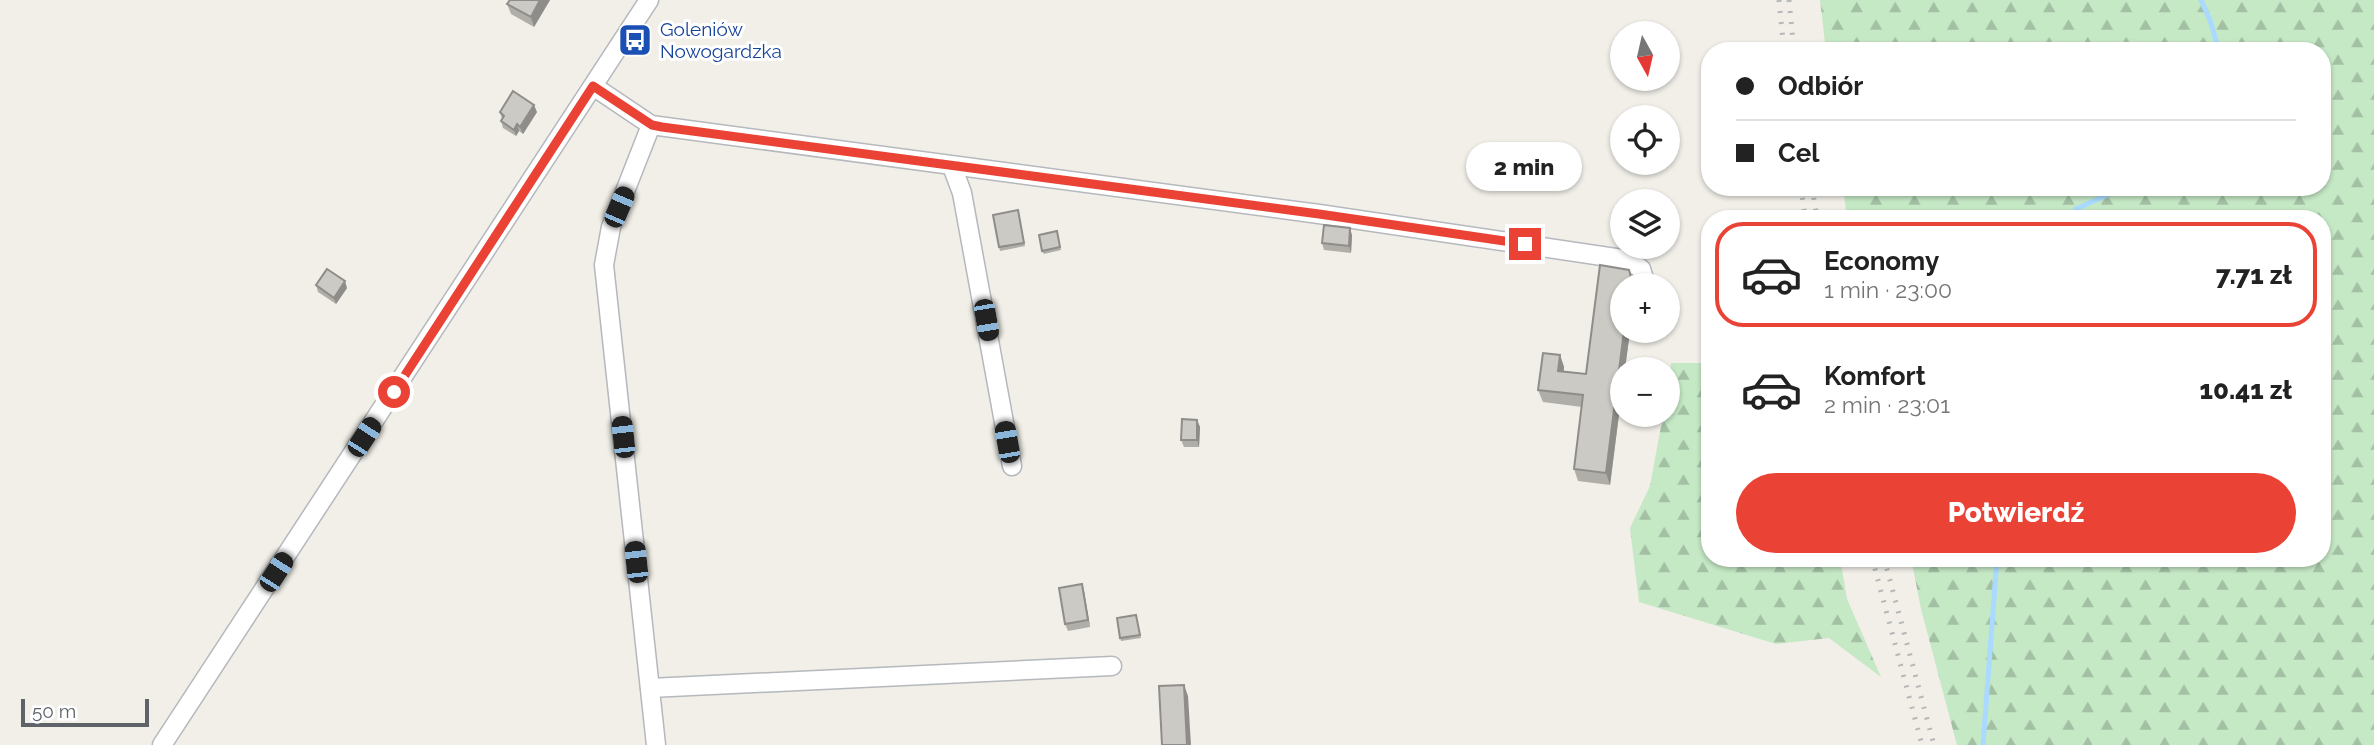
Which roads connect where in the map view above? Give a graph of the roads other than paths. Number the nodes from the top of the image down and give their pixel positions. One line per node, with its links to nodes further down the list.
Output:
1 (649, 0): 2 (street)
2 (593, 86): 3 (street); 9 (street)
3 (652, 125): 4 (street); 8 (street)
4 (952, 166): 5 (street); 6 (street)
5 (1642, 273)
6 (1012, 466)
7 (1112, 666): 8 (street)
8 (650, 688): 10 (street)
9 (162, 745)
10 (656, 745)

